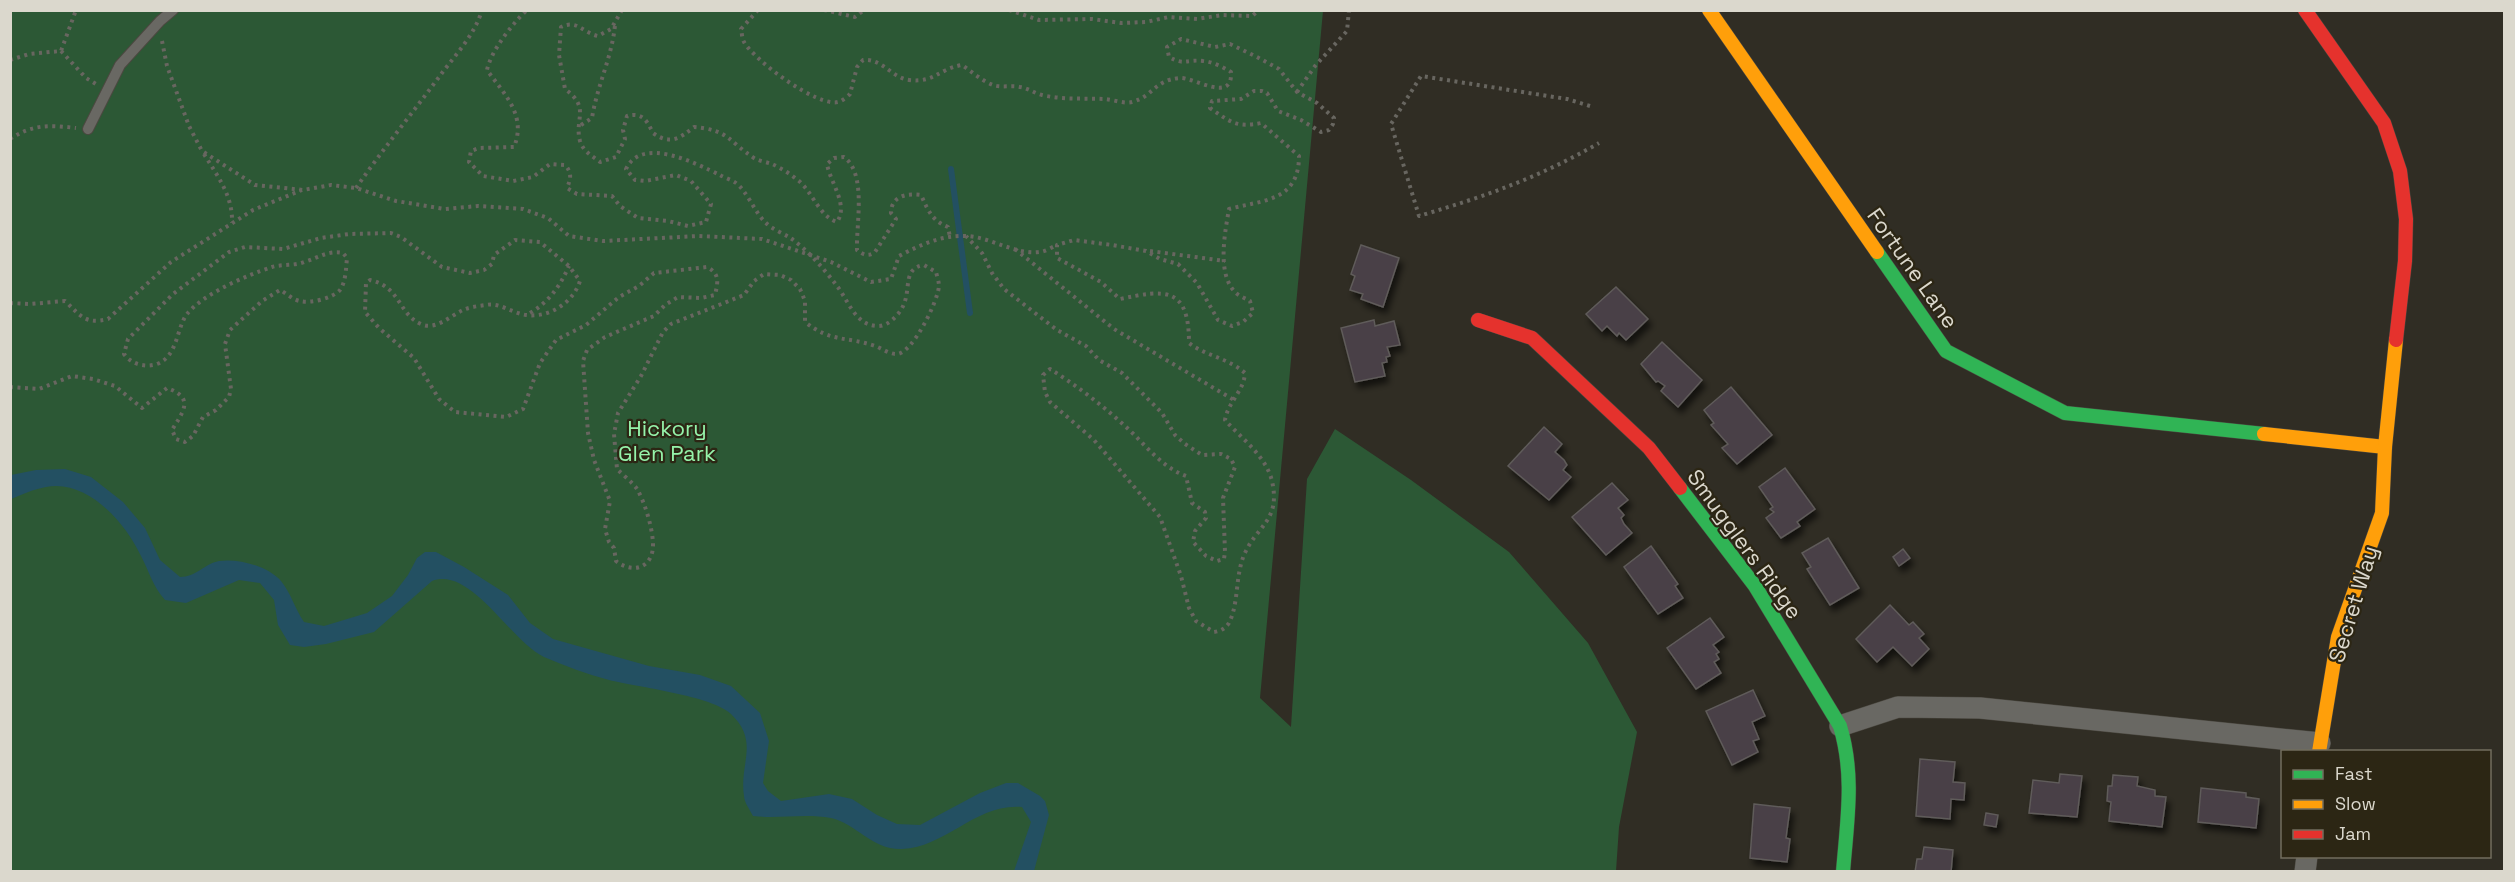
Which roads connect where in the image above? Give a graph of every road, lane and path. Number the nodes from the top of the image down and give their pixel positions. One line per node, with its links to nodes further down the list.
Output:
1 (76, 10): 16 (path)
2 (173, 10): 14 (lane)
3 (482, 10): 26 (path)
4 (527, 10): 34 (path)
5 (621, 10): 15 (path)
6 (758, 10): 19 (path)
7 (824, 10): 8 (path)
8 (864, 10)
9 (1009, 10): 10 (path)
10 (1259, 10)
11 (1349, 10): 19 (path)
12 (1708, 10): 42 (street, Fortune Lane)
13 (2305, 10): 42 (street, Secret Way)
14 (160, 21): 18 (lane); 25 (path)
15 (615, 22): 21 (path); 21 (path)
16 (61, 51): 17 (path); 18 (path)
17 (10, 60)
18 (107, 90): 22 (lane)
19 (1297, 92): 35 (path)
20 (1590, 106): 24 (path)
21 (580, 126): 30 (path)
22 (88, 129): 23 (path)
23 (10, 139)
24 (1599, 143)
25 (202, 151): 27 (path); 28 (path)
26 (356, 188): 27 (path); 34 (path)
27 (303, 190): 28 (path)
28 (232, 224): 37 (path)
29 (966, 236): 30 (path); 32 (path); 41 (path)
30 (951, 237): 34 (path)
31 (1057, 245): 32 (path); 33 (path); 41 (path)
32 (1014, 248): 41 (path)
33 (1146, 251): 35 (path); 35 (path)
34 (811, 257): 38 (path)
35 (1225, 261)
36 (569, 266): 38 (path); 38 (path); 40 (path)
37 (10, 303)
38 (527, 315)
39 (1478, 320): 43 (street, Smugglers Ridge)
40 (10, 387)
41 (1234, 400)
42 (2385, 447): 44 (street, Secret Way)
43 (1840, 726): 44 (street, Secret Way); 45 (street, Smugglers Ridge)
44 (2319, 747)
45 (1843, 872)

